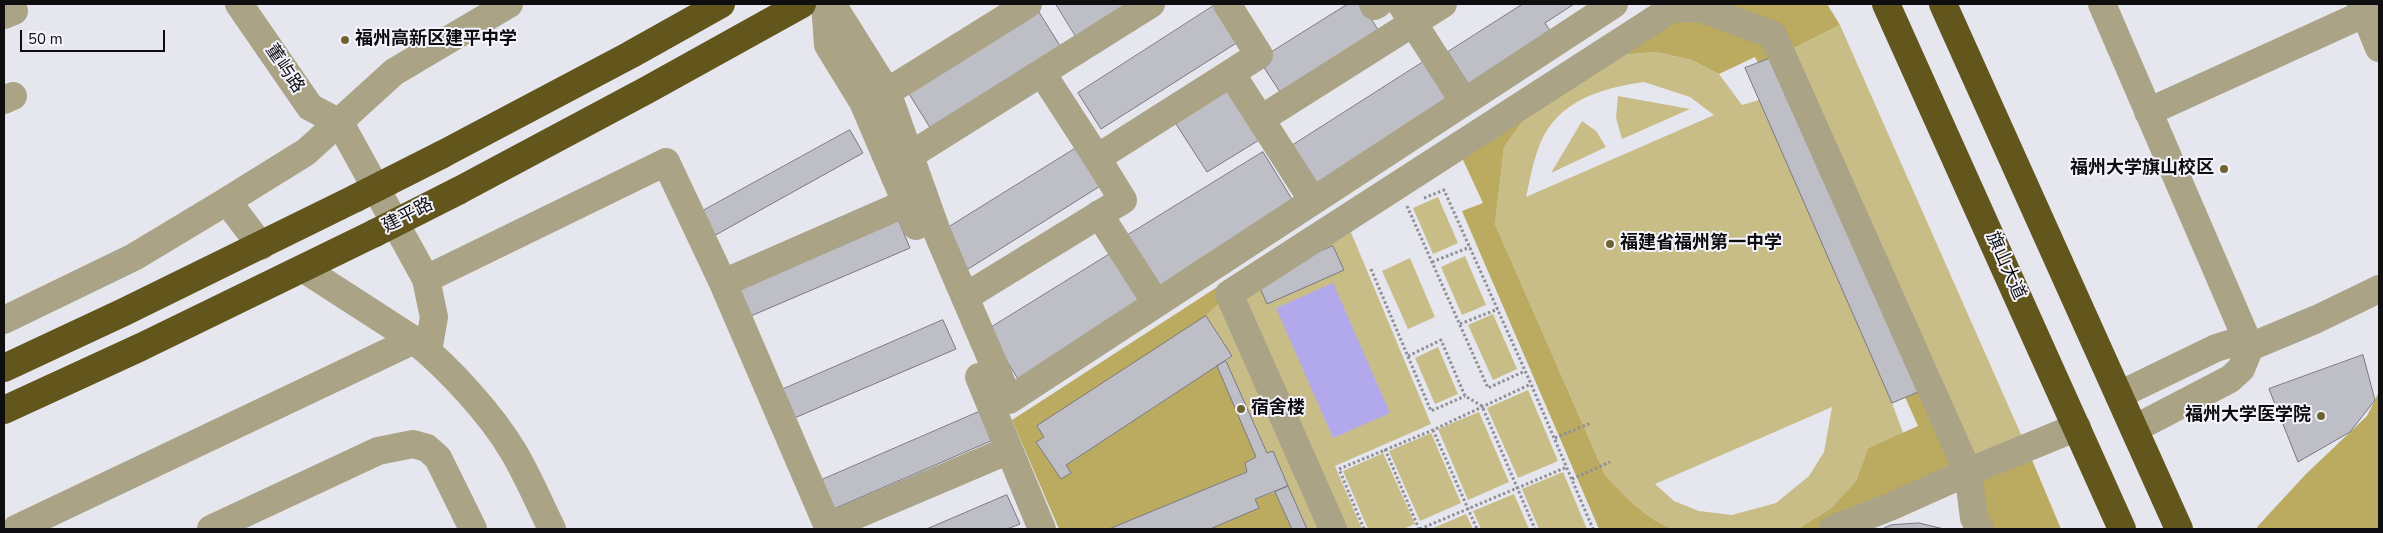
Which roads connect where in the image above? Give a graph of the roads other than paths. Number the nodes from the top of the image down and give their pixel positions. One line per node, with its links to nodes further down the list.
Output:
1 (239, 4): 26 (street, 董屿路)
2 (508, 4): 26 (street)
3 (721, 4): 33 (highway, bridge)
4 (802, 4): 34 (highway, 建平路, bridge)
5 (825, 4): 31 (street)
6 (832, 4): 22 (street)
7 (1028, 4): 22 (street)
8 (1151, 4): 20 (street)
9 (1227, 4): 21 (street)
10 (1373, 4): 11 (street)
11 (1378, 4)
12 (1443, 4): 18 (street)
13 (1614, 4): 23 (street)
14 (1886, 4): 46 (highway, 旗山大道)
15 (1944, 4): 44 (highway)
16 (2102, 4): 24 (street)
17 (2368, 8): 19 (street); 24 (street)
18 (1407, 13): 23 (street); 25 (street)
19 (2379, 48)
20 (1042, 73): 27 (street); 28 (street)
21 (1231, 73): 25 (street); 28 (street)
22 (887, 92): 27 (street)
23 (1464, 102): 30 (street)
24 (2148, 112): 42 (street)
25 (1261, 119): 30 (street)
26 (340, 123): 29 (street); 35 (street)
27 (909, 156): 38 (street)
28 (1097, 158): 32 (street)
29 (227, 201): 33 (street); 40 (street)
30 (1313, 201): 39 (street)
31 (906, 203): 36 (street); 48 (street)
32 (1099, 214): 38 (street); 39 (street)
33 (261, 246): 43 (highway)
34 (304, 269): 41 (street); 45 (highway, 建平路)
35 (426, 279): 36 (street); 41 (street)
36 (723, 283): 50 (street)
37 (2379, 288): 42 (street)
38 (964, 297): 39 (street)
39 (1156, 303)
40 (4, 320)
41 (421, 346): 51 (street); 54 (street)
42 (2250, 347): 44 (street); 47 (street)
43 (4, 368)
44 (2119, 394): 47 (highway)
45 (4, 410)
46 (2077, 427): 49 (street); 59 (highway, 旗山大道)
47 (2134, 429): 60 (highway)
48 (1009, 450): 50 (street); 55 (street)
49 (1968, 472): 56 (street); 57 (street); 58 (street)
50 (829, 528)
51 (16, 529)
52 (211, 529): 53 (street)
53 (473, 529)
54 (552, 529)
55 (1042, 529)
56 (1332, 529)
57 (1833, 529)
58 (1980, 529)
59 (2122, 529)
60 (2179, 529)

